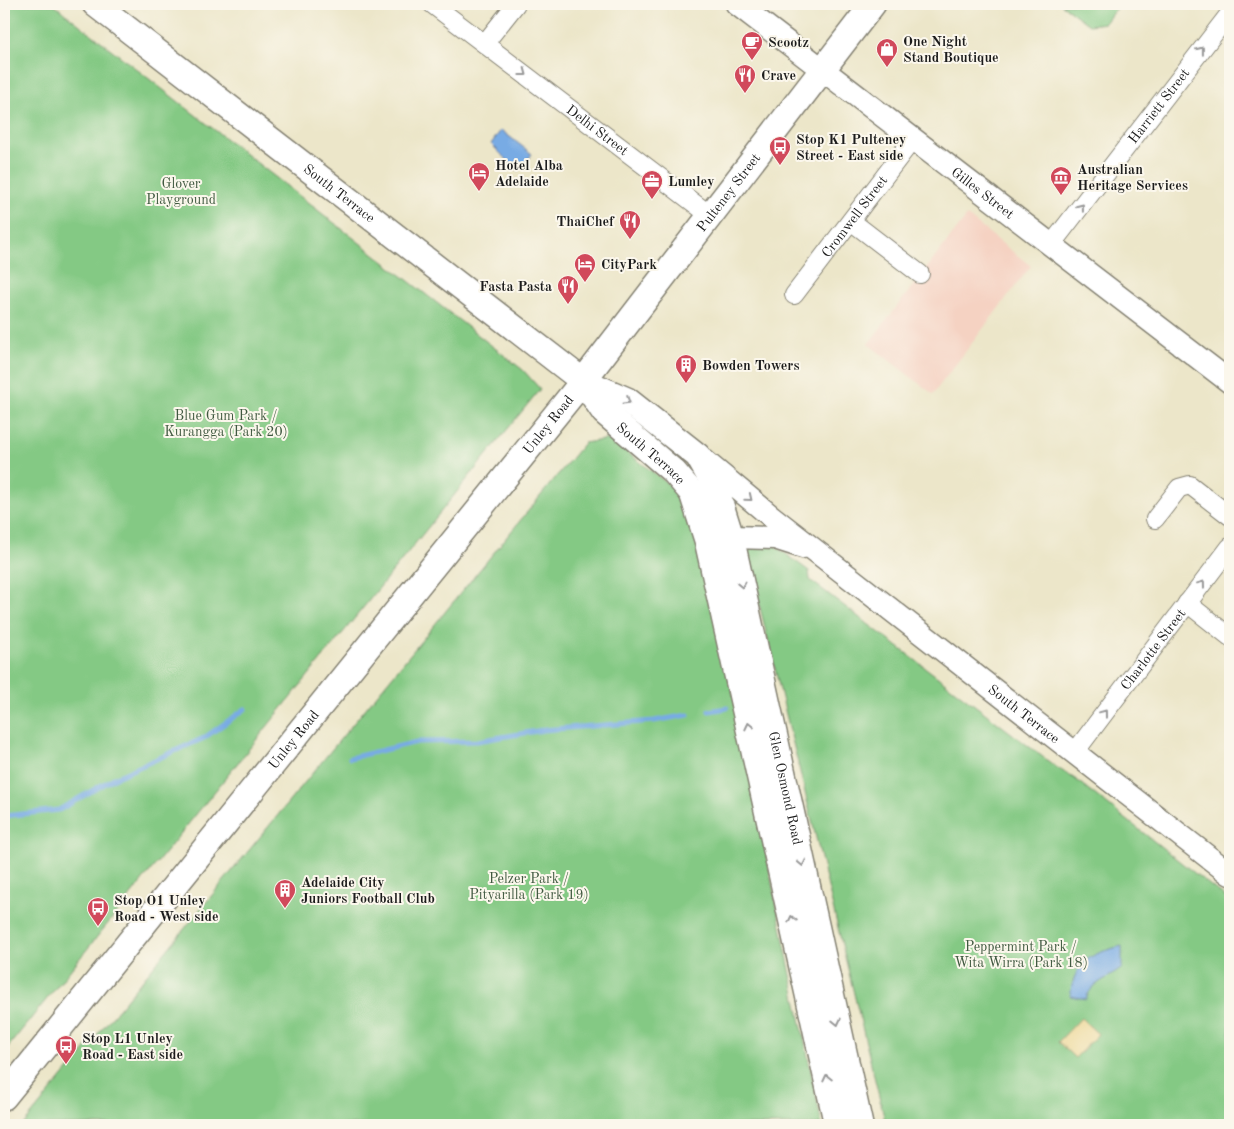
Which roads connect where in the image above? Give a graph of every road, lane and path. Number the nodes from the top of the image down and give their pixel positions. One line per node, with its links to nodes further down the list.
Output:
1 (95, 4): 15 (main road, South Terrace)
2 (432, 4): 7 (street, Delhi Street)
3 (516, 4): 7 (street)
4 (736, 4): 8 (street, Gilles Street)
5 (873, 4): 8 (main road, Pulteney Street)
6 (1230, 12): 12 (street, Harriett Street, one-way to 6)
7 (485, 43): 10 (street, Delhi Street, one-way to 10)
8 (823, 70): 9 (street, Gilles Street); 10 (main road, Pulteney Street)
9 (913, 139): 11 (street, Cromwell Street); 12 (street, Gilles Street)
10 (711, 216): 15 (main road, Pulteney Street)
11 (851, 221): 13 (street); 14 (street, Cromwell Street)
12 (1051, 245): 16 (street, Gilles Street)
13 (920, 274)
14 (794, 295)
15 (583, 381): 17 (main road, South Terrace, one-way to 17); 21 (main road, South Terrace); 29 (main road, Unley Road)
16 (1230, 382)
17 (698, 456): 20 (main road, Glen Osmond Road); 23 (street, South Terrace, one-way to 23)
18 (1230, 516): 19 (street)
19 (1155, 519)
20 (731, 537): 21 (main road, South Terrace); 23 (street, South Terrace); 26 (main road, Glen Osmond Road, one-way to 26)
21 (707, 540): 26 (main road, Glen Osmond Road, one-way to 21)
22 (1230, 547): 24 (street, Charlotte Street, one-way to 22)
23 (818, 552): 27 (street, South Terrace)
24 (1187, 603): 25 (street); 27 (street, Charlotte Street, one-way to 24)
25 (1230, 637)
26 (766, 751): 30 (main road, Glen Osmond Road, one-way to 26); 31 (main road, Glen Osmond Road, one-way to 31)
27 (1075, 752): 28 (street, South Terrace)
28 (1230, 874)
29 (4, 1097)
30 (838, 1125)
31 (860, 1125)

